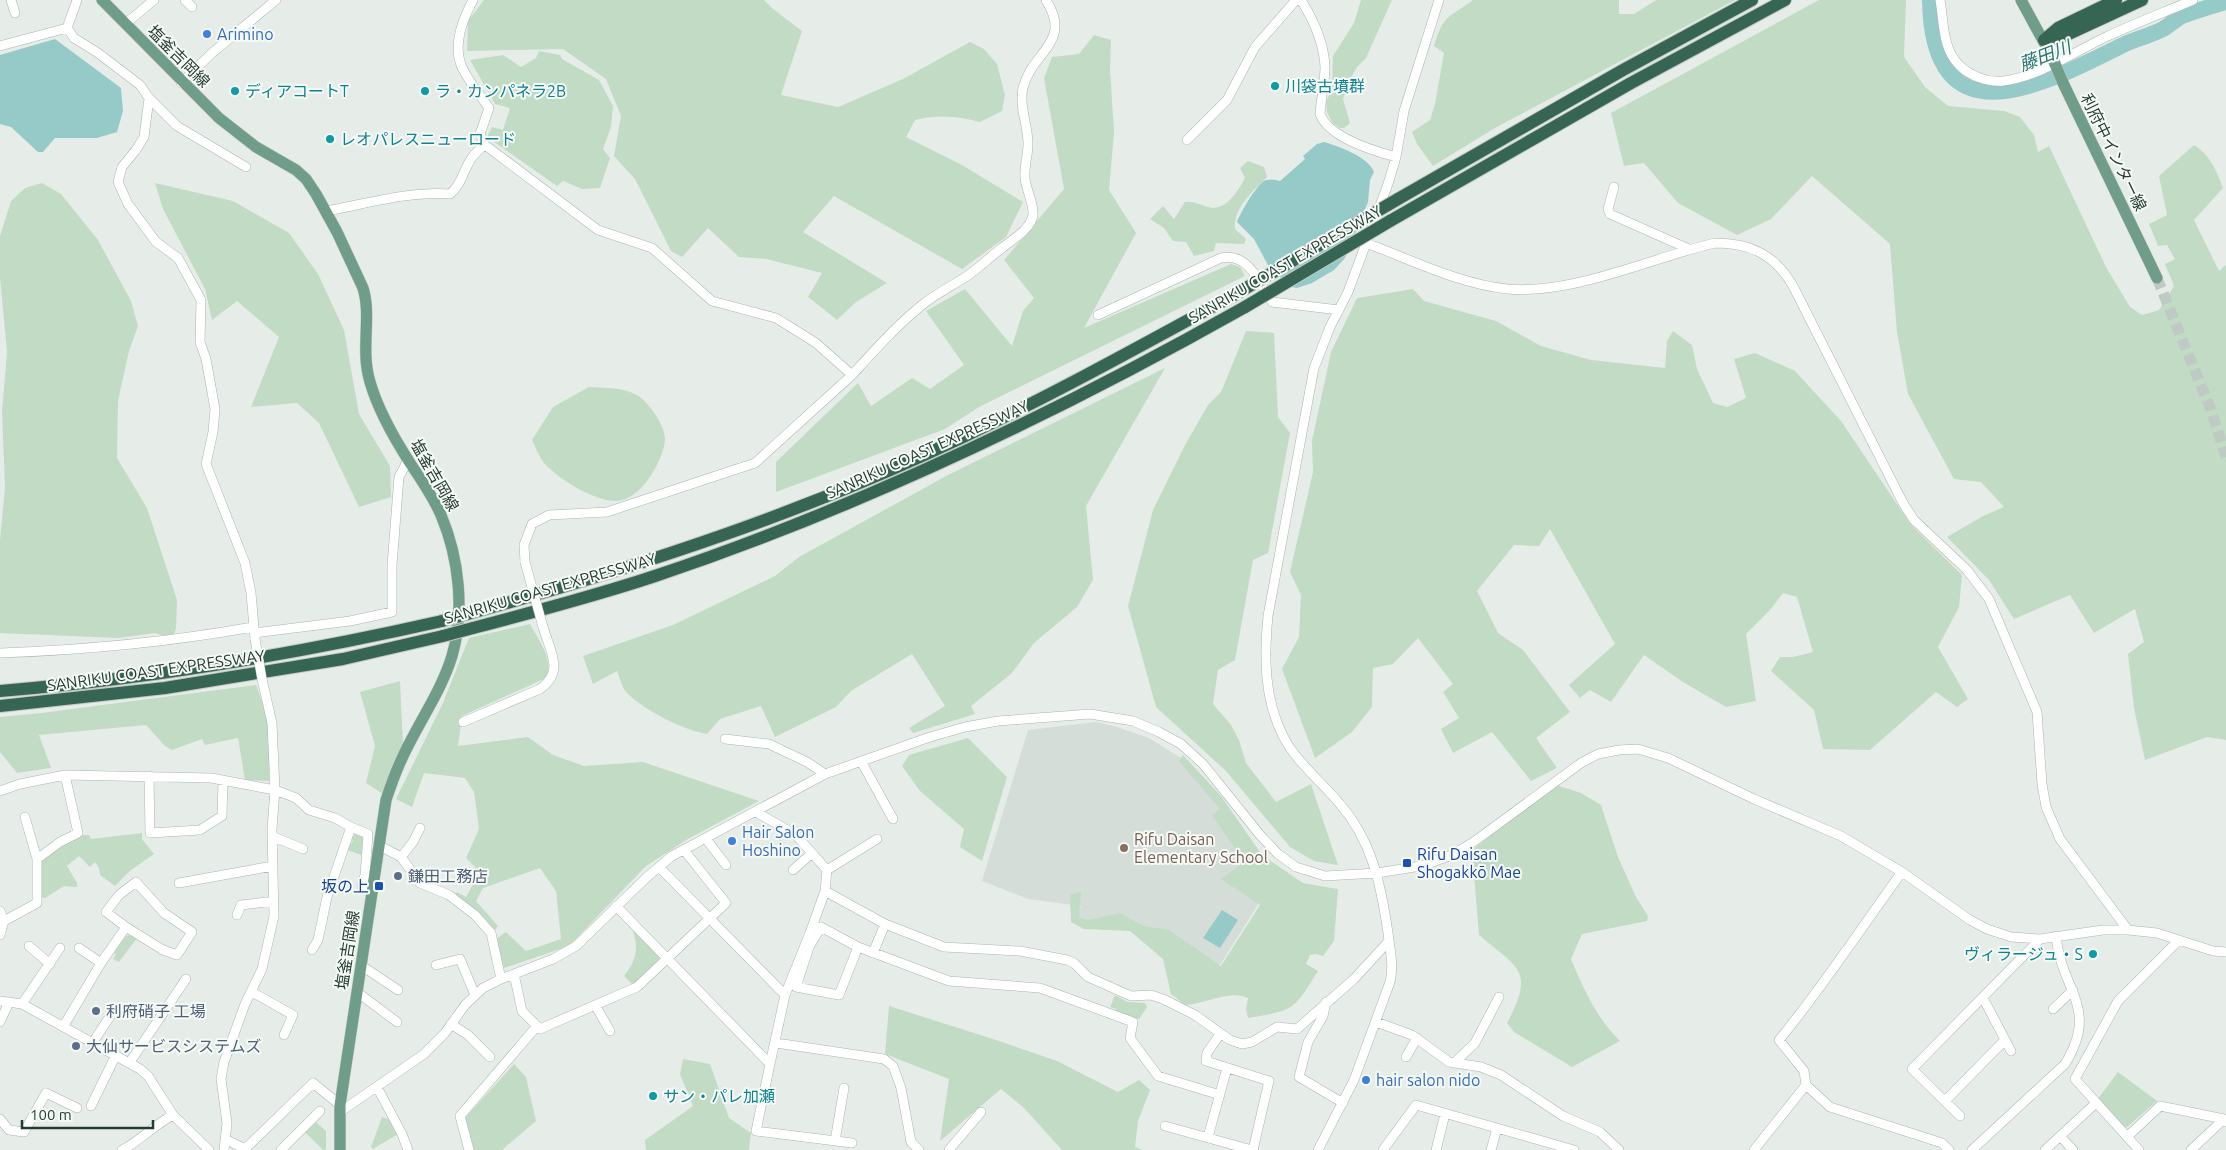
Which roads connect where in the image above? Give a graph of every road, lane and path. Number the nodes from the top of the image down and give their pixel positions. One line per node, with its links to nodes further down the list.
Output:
1 (11, 0): 20 (street)
2 (77, 0): 22 (street)
3 (102, 0): 21 (main road, 塩釜吉岡線)
4 (154, 0): 21 (street)
5 (185, 0): 19 (street)
6 (276, 0): 25 (street)
7 (473, 0): 28 (street)
8 (1046, 0): 38 (street)
9 (1296, 0): 27 (street)
10 (1301, 0): 29 (street)
11 (1439, 0): 29 (street)
12 (1752, 0): 42 (highway, SANRIKU COAST EXPRESSWAY, bridge)
13 (1785, 0): 45 (highway, SANRIKU COAST EXPRESSWAY, bridge)
14 (1940, 0): 18 (street)
15 (2021, 0): 23 (main road, 利府中インター線)
16 (2116, 0): 23 (highway)
17 (2142, 0): 23 (highway)
18 (2193, 0)
19 (192, 7)
20 (15, 13)
21 (125, 24): 25 (main road, 塩釜吉岡線)
22 (67, 28): 24 (street); 26 (street)
23 (2044, 40): 35 (main road, 利府中インター線, bridge)
24 (0, 46)
25 (181, 83): 32 (main road, 塩釜吉岡線)
26 (149, 98): 30 (street); 40 (street)
27 (1188, 140)
28 (485, 145): 32 (street); 38 (street)
29 (1396, 157): 33 (street)
30 (246, 167)
31 (1614, 187): 34 (street)
32 (326, 211): 39 (main road, 塩釜吉岡線)
33 (1366, 243): 34 (street); 36 (street)
34 (1689, 249): 87 (street)
35 (2157, 278)
36 (1339, 310): 37 (street); 75 (street)
37 (1098, 315)
38 (852, 375): 46 (street, bridge)
39 (408, 460): 40 (street); 63 (main road, 塩釜吉岡線)
40 (254, 633): 41 (street); 53 (street, bridge)
41 (0, 653)
42 (62, 686): 43 (highway); 44 (highway, SANRIKU COAST EXPRESSWAY)
43 (0, 687)
44 (0, 691)
45 (0, 708)
46 (463, 722)
47 (725, 739): 49 (street)
48 (861, 761): 49 (street); 57 (street); 75 (street)
49 (825, 774): 55 (street)
50 (65, 775): 51 (street); 54 (street); 68 (street)
51 (149, 776): 52 (street); 52 (street)
52 (223, 780): 53 (street)
53 (275, 790): 58 (street); 60 (street)
54 (0, 791)
55 (756, 812): 61 (street); 66 (street)
56 (25, 816): 68 (street)
57 (893, 820)
58 (351, 827): 78 (street); 97 (street)
59 (420, 828): 67 (street)
60 (272, 836): 64 (street); 69 (street)
61 (706, 839): 65 (street); 70 (street)
62 (877, 839): 73 (street)
63 (378, 845): 67 (street); 78 (main road, 塩釜吉岡線)
64 (303, 849)
65 (684, 850): 71 (street); 83 (street)
66 (812, 854): 72 (street); 73 (street)
67 (401, 857): 106 (street)
68 (37, 859): 84 (street)
69 (273, 866): 76 (street); 79 (street)
70 (726, 866)
71 (659, 867): 80 (street); 83 (street)
72 (793, 870)
73 (827, 870): 77 (street)
74 (1902, 872): 75 (street); 90 (street); 143 (street)
75 (1377, 873): 91 (street)
76 (179, 883)
77 (825, 891): 85 (street); 113 (street)
78 (373, 892): 104 (main road, 塩釜吉岡線)
79 (274, 901): 82 (street); 110 (street)
80 (616, 906): 100 (street); 105 (street)
81 (0, 911): 84 (street)
82 (237, 915)
83 (708, 917): 100 (street); 113 (street)
84 (4, 921): 88 (street)
85 (885, 924): 99 (street); 129 (street)
86 (126, 927): 86 (street); 101 (street)
87 (2128, 930): 89 (street); 92 (street)
88 (0, 935)
89 (2056, 936): 90 (street); 109 (street)
90 (2040, 939): 115 (street)
91 (1389, 941): 117 (street); 124 (street)
92 (2178, 941): 98 (street); 149 (street)
93 (29, 946): 102 (street)
94 (858, 946): 94 (street); 99 (street)
95 (60, 948): 102 (street)
96 (79, 948): 101 (street)
97 (312, 950)
98 (2226, 952)
99 (873, 953): 146 (street)
100 (666, 958): 119 (street); 141 (street)
101 (101, 963): 127 (street)
102 (50, 964): 118 (street)
103 (436, 965): 112 (street)
104 (362, 966): 108 (street); 111 (main road, 塩釜吉岡線)
105 (514, 974): 106 (street); 126 (street)
106 (501, 978): 112 (street)
107 (186, 979): 139 (street)
108 (398, 990)
109 (2073, 990): 120 (street); 188 (street)
110 (252, 992): 130 (street); 165 (street)
111 (357, 992): 123 (street); 152 (main road, 塩釜吉岡線)
112 (475, 995): 125 (street)
113 (785, 995): 134 (street)
114 (1499, 997): 140 (street)
115 (1983, 998): 132 (street); 147 (street)
116 (2, 1000): 118 (street); 122 (street)
117 (1326, 1002): 129 (street); 148 (street)
118 (22, 1004): 127 (street)
119 (595, 1005): 126 (street); 128 (street)
120 (2053, 1009)
121 (111, 1015): 133 (street)
122 (0, 1022)
123 (396, 1022)
124 (1376, 1022): 131 (street); 148 (street)
125 (451, 1024): 137 (street); 144 (street)
126 (537, 1026): 176 (street)
127 (63, 1027): 133 (street)
128 (610, 1031)
129 (1220, 1034): 142 (street)
130 (284, 1035)
131 (1417, 1038): 138 (street); 140 (street)
132 (2005, 1040): 135 (street); 147 (street)
133 (93, 1042): 136 (street)
134 (776, 1043): 141 (street); 177 (street)
135 (2011, 1051)
136 (116, 1054): 139 (street); 150 (street)
137 (490, 1058)
138 (1406, 1058)
139 (130, 1062): 156 (street)
140 (1454, 1063): 185 (street)
141 (770, 1064): 166 (street)
142 (1227, 1068): 146 (street); 179 (street)
143 (1806, 1086): 186 (street); 187 (street)
144 (376, 1088): 152 (street); 175 (street)
145 (844, 1088): 166 (street)
146 (1220, 1095): 164 (street)
147 (1945, 1101): 157 (street)
148 (1343, 1103): 180 (street)
149 (2096, 1103): 162 (street); 163 (street)
150 (91, 1106)
151 (77, 1108): 158 (street)
152 (340, 1108): 165 (street); 174 (main road, 塩釜吉岡線)
153 (320, 1110): 173 (street)
154 (981, 1112): 178 (street)
155 (1445, 1114): 161 (street); 181 (street); 182 (street)
156 (173, 1115): 170 (street); 171 (street)
157 (1960, 1116)
158 (0, 1119)
159 (2225, 1121): 163 (street); 192 (street)
160 (1165, 1126): 164 (street)
161 (1497, 1128): 169 (street); 183 (street)
162 (2060, 1136): 189 (street); 190 (street)
163 (2127, 1137): 191 (street)
164 (1208, 1138): 168 (street)
165 (225, 1139): 172 (street)
166 (835, 1141): 167 (street)
167 (852, 1143)
168 (1227, 1146): 179 (street)
169 (1546, 1146): 184 (street)
170 (122, 1150)
171 (210, 1150)
172 (224, 1150)
173 (282, 1150)
174 (340, 1150)
175 (408, 1150)
176 (469, 1150)
177 (919, 1150)
178 (949, 1150)
179 (1253, 1150)
180 (1318, 1150)
181 (1383, 1150)
182 (1436, 1150)
183 (1491, 1150)
184 (1574, 1150)
185 (1619, 1150)
186 (1754, 1150)
187 (1949, 1150)
188 (1972, 1150)
189 (2045, 1150)
190 (2073, 1150)
191 (2139, 1150)
192 (2191, 1150)

